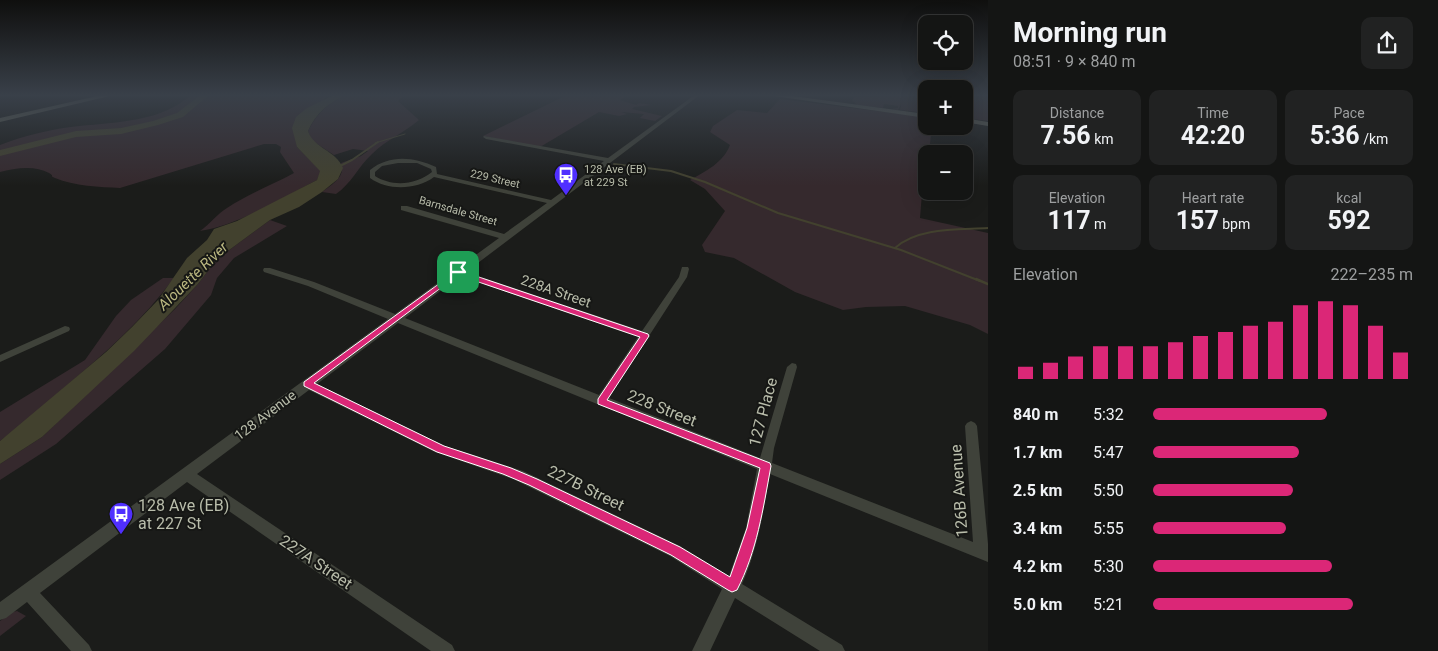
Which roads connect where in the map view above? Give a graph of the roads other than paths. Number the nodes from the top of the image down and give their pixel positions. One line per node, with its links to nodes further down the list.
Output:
1 (658, 124): 3 (street, 128 Avenue)
2 (486, 137): 3 (street)
3 (609, 160): 5 (street, 128 Avenue)
4 (433, 175): 4 (street, 229 Street); 5 (street, 229 Street)
5 (552, 202): 7 (street, 128 Avenue)
6 (404, 208): 7 (street, Barnsdale Street)
7 (506, 237): 10 (street, 128 Avenue)
8 (686, 269): 13 (street)
9 (267, 270): 11 (street, 228 Street)
10 (458, 272): 11 (street, 128 Avenue); 13 (street, 228A Street)
11 (394, 319): 16 (street, 128 Avenue); 17 (street, 228 Street)
12 (65, 329): 14 (street)
13 (645, 336): 17 (street)
14 (0, 359)
15 (792, 367): 19 (street, 127 Place)
16 (308, 384): 20 (street, 128 Avenue); 22 (street, 227B Street)
17 (602, 401): 19 (street, 228 Street)
18 (971, 426): 21 (street, 126B Avenue)
19 (766, 466): 21 (street, 228 Street); 22 (street, 127 Place)
20 (186, 474): 23 (street, 128 Avenue); 26 (street, 227A Street)
21 (985, 554)
22 (732, 586): 27 (street, 127 Place); 28 (street, 227B Street)
23 (28, 592): 24 (street, 128 Avenue); 25 (street)
24 (0, 612)
25 (84, 651)
26 (446, 651)
27 (701, 651)
28 (836, 651)

